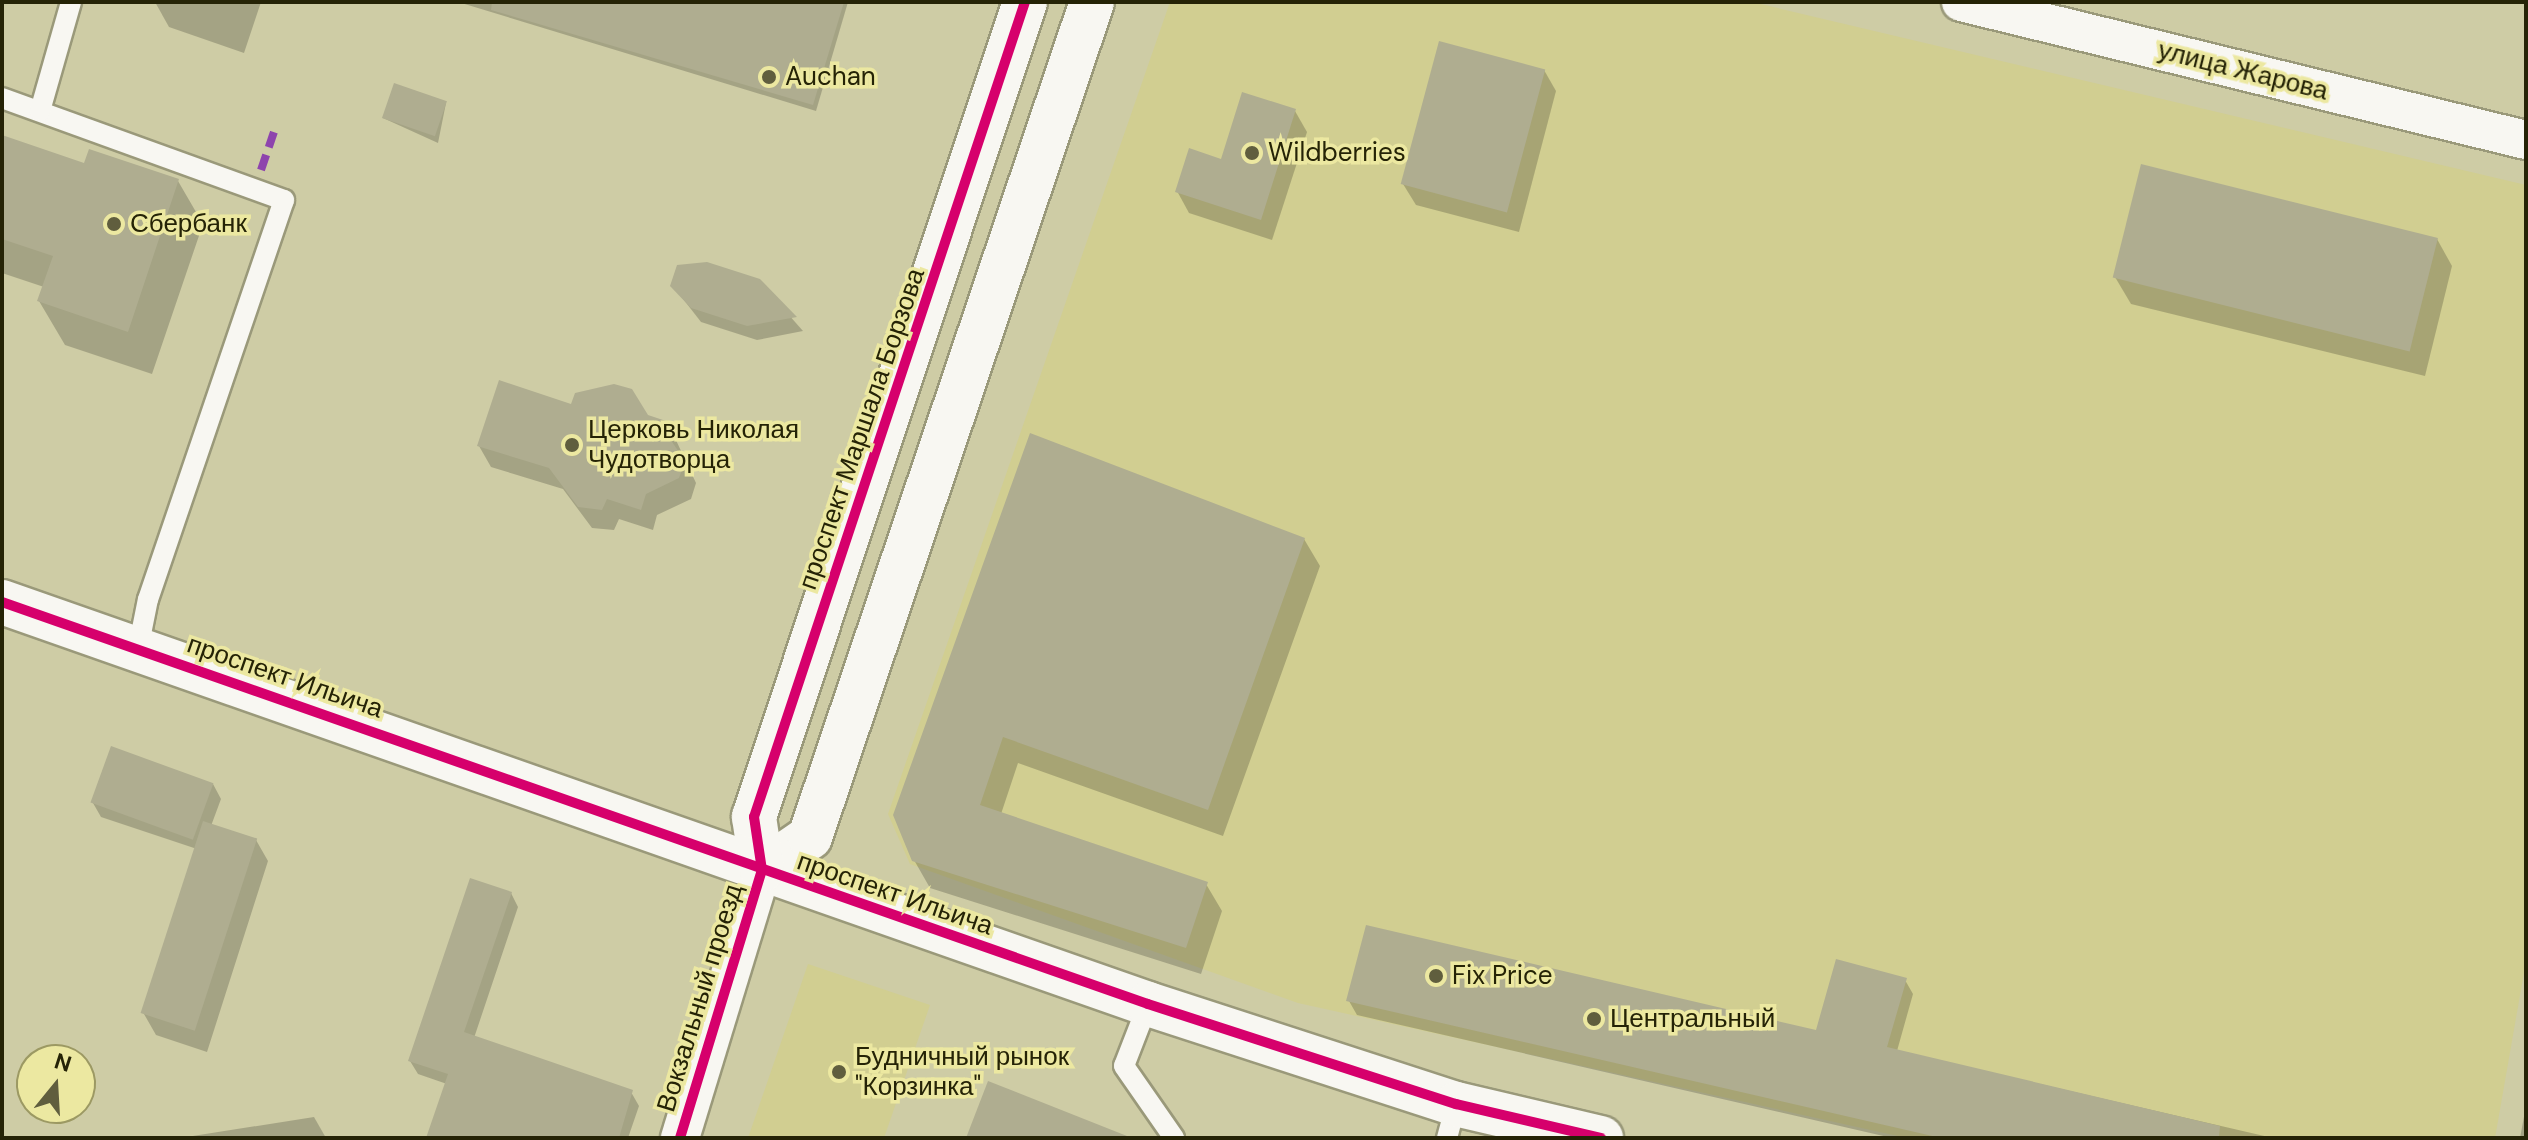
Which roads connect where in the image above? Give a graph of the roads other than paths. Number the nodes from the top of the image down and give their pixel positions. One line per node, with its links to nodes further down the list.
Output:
1 (71, 2): 6 (lane)
2 (1025, 2): 10 (street, проспект Маршала Борзова)
3 (1092, 2): 10 (street)
4 (1961, 2): 7 (street, улица Жарова)
5 (2, 98): 6 (lane)
6 (40, 111): 9 (lane)
7 (2526, 140)
8 (2, 602): 9 (street, проспект Ильича)
9 (138, 649): 10 (street, проспект Ильича)
10 (762, 870): 11 (street, проспект Ильича); 13 (street, Вокзальный проезд)
11 (1148, 1004): 12 (street, проспект Ильича); 14 (lane)
12 (1452, 1121): 15 (street, проспект Ильича)
13 (680, 1138)
14 (1174, 1138)
15 (1601, 1138)

